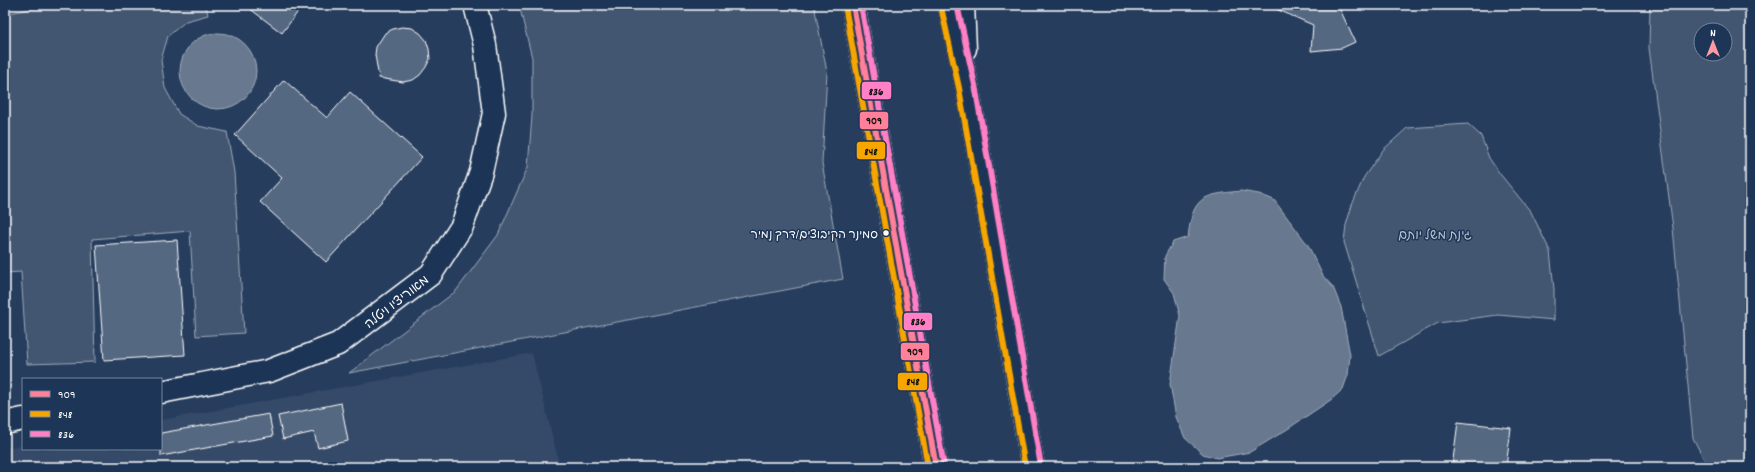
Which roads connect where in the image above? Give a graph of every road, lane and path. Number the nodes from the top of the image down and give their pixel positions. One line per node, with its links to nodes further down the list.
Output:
1 (475, 5): 6 (main road, מאוריציו ויטלה)
2 (853, 5): 9 (main road)
3 (949, 5): 5 (main road)
4 (963, 5): 5 (main road)
5 (966, 86): 10 (main road)
6 (162, 392)
7 (22, 419): 8 (main road)
8 (5, 423)
9 (936, 467)
10 (1033, 467)

